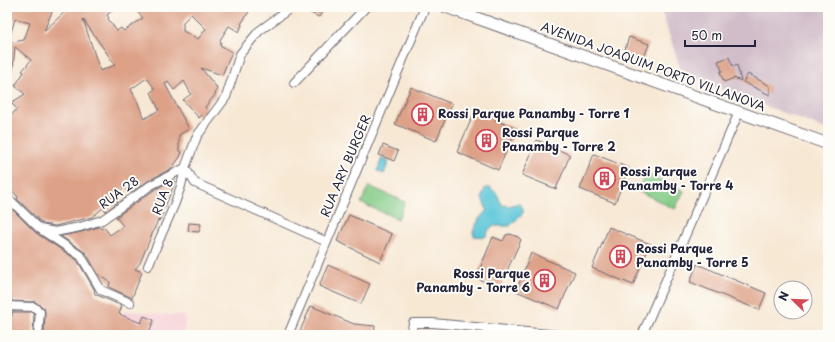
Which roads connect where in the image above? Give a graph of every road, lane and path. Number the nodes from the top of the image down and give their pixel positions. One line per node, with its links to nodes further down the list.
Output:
1 (292, 7): 8 (street, RUA 8)
2 (366, 7): 5 (street)
3 (426, 7): 11 (street, RUA ARY BURGER)
4 (446, 7): 6 (street, AVENIDA JOAQUIM PORTO VILLANOVA)
5 (294, 83)
6 (739, 112): 7 (street, AVENIDA JOAQUIM PORTO VILLANOVA); 19 (street)
7 (828, 144)
8 (185, 168): 10 (street, RUA 28); 11 (street); 12 (street, RUA 8)
9 (7, 197): 10 (street)
10 (40, 229): 13 (street)
11 (327, 242): 16 (street, RUA ARY BURGER)
12 (148, 266)
13 (130, 303)
14 (7, 306): 15 (street)
15 (38, 335)
16 (288, 335)
17 (411, 335): 18 (street)
18 (559, 335)
19 (642, 335)

